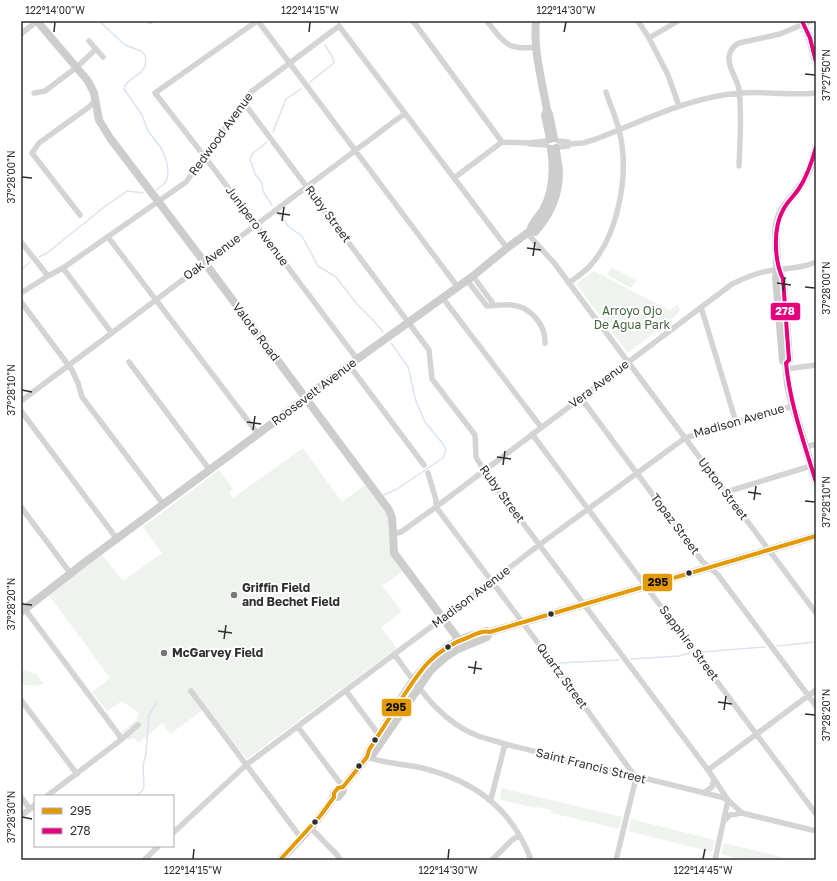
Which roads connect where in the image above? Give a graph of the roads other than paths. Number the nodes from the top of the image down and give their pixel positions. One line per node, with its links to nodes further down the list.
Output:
1 (37, 21): 9 (street); 17 (street, Valota Road)
2 (258, 21): 16 (street); 31 (street, Junipero Avenue)
3 (413, 21): 27 (street)
4 (487, 21): 12 (street)
5 (536, 21): 12 (street, Roosevelt Avenue)
6 (638, 21): 10 (street)
7 (678, 21): 10 (street)
8 (805, 22): 15 (street); 20 (street)
9 (21, 34)
10 (649, 38): 24 (street)
11 (89, 41): 13 (street)
12 (536, 47): 28 (street, Roosevelt Avenue)
13 (96, 49): 14 (street); 17 (street)
14 (104, 57)
15 (816, 62)
16 (290, 63): 23 (street, Redwood Avenue); 25 (street, Redwood Avenue); 30 (street)
17 (76, 67): 19 (street); 22 (street, Valota Road)
18 (606, 92): 26 (street)
19 (34, 93)
20 (739, 93): 21 (street); 24 (street); 32 (street)
21 (816, 93)
22 (96, 100): 35 (street, Valota Road); 36 (street)
23 (244, 103): 31 (street, Redwood Avenue); 34 (street, Ruby Street)
24 (679, 106): 26 (street)
25 (404, 114): 30 (street, Oak Avenue); 33 (street)
26 (619, 130): 28 (street); 48 (street)
27 (502, 142): 28 (street); 33 (street)
28 (553, 144): 38 (street, Roosevelt Avenue)
29 (816, 149): 45 (street)
30 (356, 151): 34 (street, Oak Avenue); 49 (street)
31 (205, 157): 35 (street, Redwood Avenue); 37 (street, Junipero Avenue)
32 (739, 166)
33 (454, 178): 41 (street)
34 (307, 186): 37 (street, Oak Avenue); 55 (street, Ruby Street)
35 (158, 202): 39 (street, Redwood Avenue); 43 (street, Valota Road)
36 (80, 215)
37 (256, 224): 43 (street, Oak Avenue); 58 (street, Junipero Avenue)
38 (528, 232): 41 (street, Roosevelt Avenue); 48 (street, Upton Street)
39 (108, 237): 44 (street, Redwood Avenue); 52 (street)
40 (21, 242): 46 (street)
41 (507, 248): 47 (street, Roosevelt Avenue)
42 (816, 262): 45 (street, Vera Avenue)
43 (205, 263): 52 (street, Oak Avenue); 65 (street, Valota Road)
44 (63, 268): 46 (street, Redwood Avenue); 56 (street)
45 (778, 269): 54 (street, Vera Avenue); 64 (street)
46 (48, 276): 50 (street, Redwood Avenue)
47 (470, 278): 49 (street, Roosevelt Avenue); 57 (street)
48 (569, 283): 60 (street, Upton Street)
49 (457, 286): 51 (street, Roosevelt Avenue)
50 (21, 293)
51 (442, 297): 55 (street, Roosevelt Avenue); 71 (street)
52 (157, 299): 56 (street, Oak Avenue); 72 (street)
53 (21, 302): 61 (street)
54 (701, 307): 60 (street, Vera Avenue); 70 (street)
55 (409, 322): 58 (street, Roosevelt Avenue); 80 (street, Ruby Street)
56 (111, 332): 61 (street, Oak Avenue)
57 (544, 343)
58 (357, 360): 62 (street, Roosevelt Avenue)
59 (129, 362): 79 (street)
60 (628, 362): 66 (street, Vera Avenue); 74 (street, Upton Street)
61 (68, 365): 67 (street, Oak Avenue); 85 (street)
62 (349, 365): 65 (street, Roosevelt Avenue); 77 (street)
63 (816, 365): 64 (street)
64 (786, 366): 68 (street)
65 (306, 398): 72 (street, Roosevelt Avenue); 89 (street, Valota Road)
66 (581, 398): 71 (street, Vera Avenue); 82 (street, Topaz Street)
67 (21, 401)
68 (793, 406): 70 (street, Madison Avenue); 76 (street)
69 (21, 411): 91 (street)
70 (736, 422): 74 (street, Madison Avenue)
71 (541, 427): 73 (street, Vera Avenue)
72 (258, 434): 79 (street, Roosevelt Avenue)
73 (532, 434): 80 (street, Vera Avenue); 88 (street, Sapphire Street)
74 (685, 438): 82 (street, Madison Avenue); 84 (street, Upton Street)
75 (816, 444): 76 (street)
76 (806, 447): 78 (street)
77 (424, 465)
78 (811, 466): 83 (street); 84 (street)
79 (210, 469): 85 (street, Roosevelt Avenue)
80 (484, 471): 86 (street, Vera Avenue); 92 (street, Ruby Street)
81 (428, 473): 86 (street)
82 (636, 473): 88 (street, Madison Avenue); 94 (street, Topaz Street)
83 (816, 482)
84 (726, 492): 93 (street, Upton Street)
85 (163, 504): 91 (street, Roosevelt Avenue)
86 (436, 507): 89 (street, Vera Avenue); 96 (street, Quartz Street)
87 (21, 508): 95 (street)
88 (588, 509): 92 (street, Madison Avenue); 97 (street, Sapphire Street)
89 (393, 534): 101 (street, Valota Road)
90 (816, 536): 93 (street)
91 (117, 539): 95 (street, Roosevelt Avenue)
92 (539, 544): 96 (street, Madison Avenue); 98 (street, Ruby Street)
93 (768, 550): 94 (street); 100 (street, Upton Street)
94 (710, 567): 97 (street); 110 (street, Topaz Street)
95 (71, 574): 99 (street, Roosevelt Avenue)
96 (491, 582): 101 (street, Madison Avenue); 102 (street, Quartz Street)
97 (646, 586): 98 (street); 115 (street, Sapphire Street)
98 (584, 605): 102 (street); 121 (street, Ruby Street)
99 (22, 608): 117 (street)
100 (816, 613)
101 (443, 618): 103 (street, Valota Road); 104 (street, Madison Avenue)
102 (523, 623): 103 (street); 123 (street, Quartz Street)
103 (461, 643): 105 (street); 106 (street)
104 (394, 654): 105 (street, Saint Francis Street); 109 (street, Madison Avenue)
105 (414, 680): 106 (street, Saint Francis Street); 116 (street)
106 (419, 687): 118 (street, Saint Francis Street); 119 (street)
107 (816, 690): 110 (street)
108 (191, 691): 120 (street)
109 (346, 691): 114 (street, Madison Avenue); 116 (street)
110 (808, 696): 112 (street, Topaz Street); 115 (street)
111 (21, 700): 122 (street)
112 (816, 706)
113 (138, 725): 117 (street)
114 (298, 727): 120 (street, Madison Avenue); 125 (street)
115 (757, 734): 121 (street); 133 (street, Sapphire Street)
116 (380, 735): 119 (street)
117 (122, 739): 122 (street)
118 (505, 744): 123 (street, Saint Francis Street); 129 (street)
119 (367, 757): 125 (street); 129 (street)
120 (246, 765): 138 (street, Madison Avenue); 140 (street)
121 (708, 770): 124 (street, Ruby Street)
122 (77, 774): 127 (street)
123 (636, 778): 126 (street, Saint Francis Street); 147 (street)
124 (714, 779): 126 (street); 130 (street, Ruby Street)
125 (343, 787): 136 (street)
126 (704, 793): 130 (street, Saint Francis Street)
127 (49, 795)
128 (21, 797): 131 (street)
129 (490, 799): 139 (street)
130 (728, 800): 132 (street, Saint Francis Street); 135 (street)
131 (33, 807): 134 (street)
132 (742, 813): 135 (street); 137 (street, Saint Francis Street)
133 (816, 814)
134 (21, 816)
135 (725, 819): 148 (street)
136 (310, 827): 140 (street); 144 (street)
137 (816, 831)
138 (174, 832)
139 (519, 836): 145 (street); 146 (street)
140 (301, 838): 143 (street)
141 (158, 847): 142 (street)
142 (144, 860)
143 (280, 860)
144 (340, 860)
145 (492, 860)
146 (530, 860)
147 (616, 860)
148 (715, 860)

